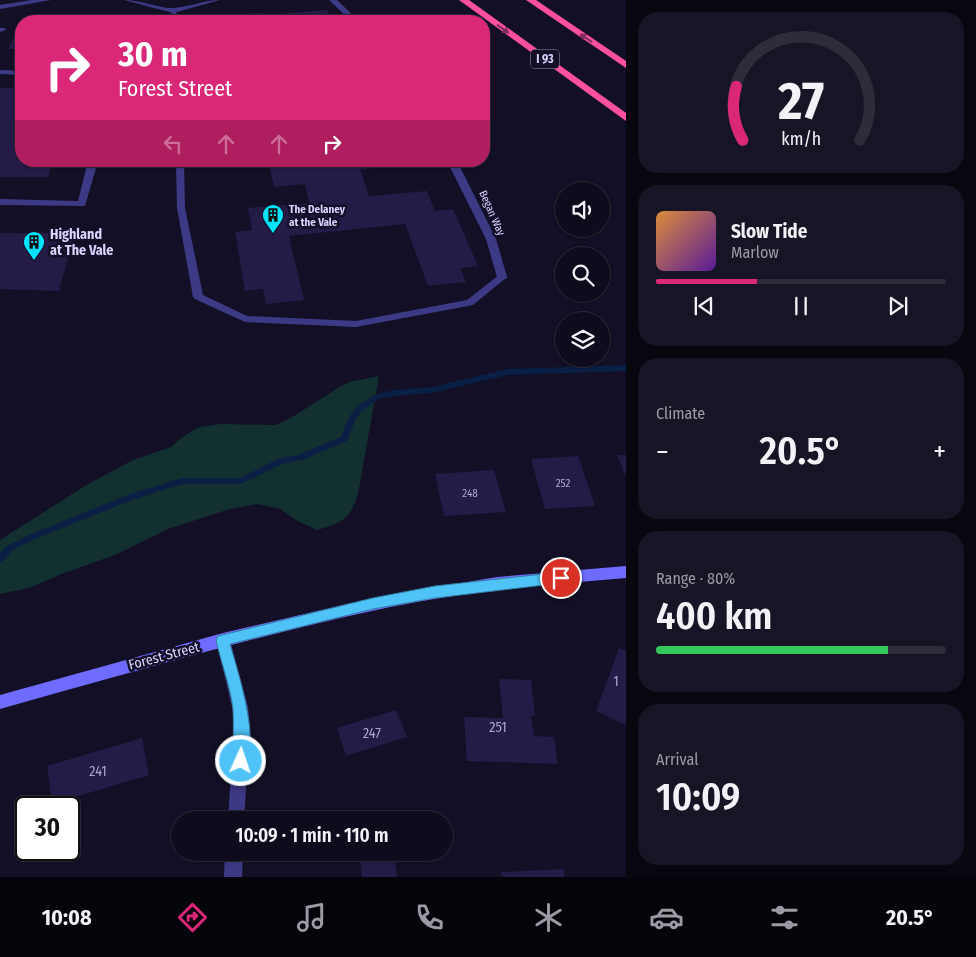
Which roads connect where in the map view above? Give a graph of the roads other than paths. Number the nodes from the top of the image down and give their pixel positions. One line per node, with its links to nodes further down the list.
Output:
1 (46, 0): 7 (street)
2 (128, 0): 8 (street)
3 (216, 0): 8 (street)
4 (333, 0): 10 (street)
5 (463, 0): 11 (highway, I 93, one-way to 11)
6 (530, 0): 13 (highway, one-way to 6)
7 (0, 8)
8 (172, 11): 9 (lane)
9 (174, 15)
10 (349, 15)
11 (484, 15)
12 (490, 20): 16 (highway, I 93, one-way to 16)
13 (626, 65)
14 (0, 72): 15 (street)
15 (15, 73)
16 (626, 118)
17 (91, 167): 20 (street)
18 (180, 167): 21 (lane)
19 (455, 167): 21 (street, Began Way)
20 (0, 202)
21 (502, 277)
22 (626, 572): 23 (main road, Forest Street)
23 (223, 640): 24 (main road, Forest Street); 25 (street)
24 (0, 702)
25 (237, 811)
26 (234, 861): 27 (street)
27 (233, 877)

